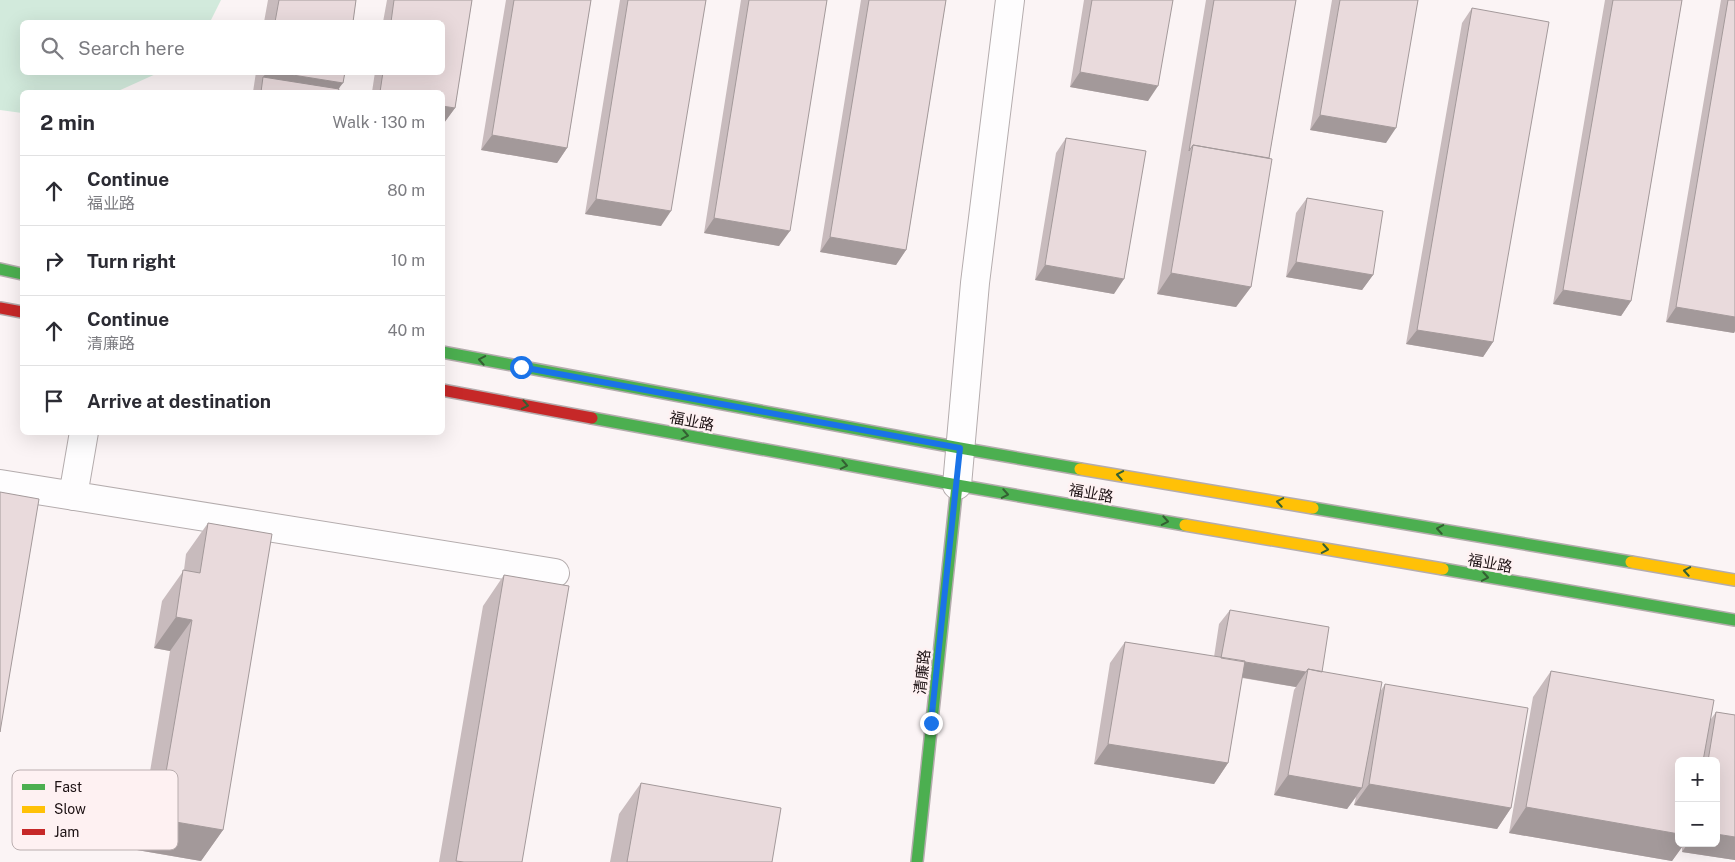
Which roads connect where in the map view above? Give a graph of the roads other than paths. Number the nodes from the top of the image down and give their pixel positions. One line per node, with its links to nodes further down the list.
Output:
1 (1010, 0): 9 (street)
2 (0, 269): 3 (street)
3 (20, 274)
4 (0, 308): 5 (street)
5 (20, 312)
6 (445, 353): 9 (street, 福业路, one-way to 6)
7 (445, 391): 11 (street, 福业路, one-way to 11)
8 (83, 435): 12 (street)
9 (960, 448): 11 (street); 14 (street, 福业路, one-way to 9)
10 (0, 484): 12 (street)
11 (957, 485): 15 (street, 福业路, one-way to 15); 16 (street, 清廉路)
12 (73, 496): 13 (street)
13 (555, 573)
14 (1735, 580)
15 (1735, 620)
16 (917, 862)

